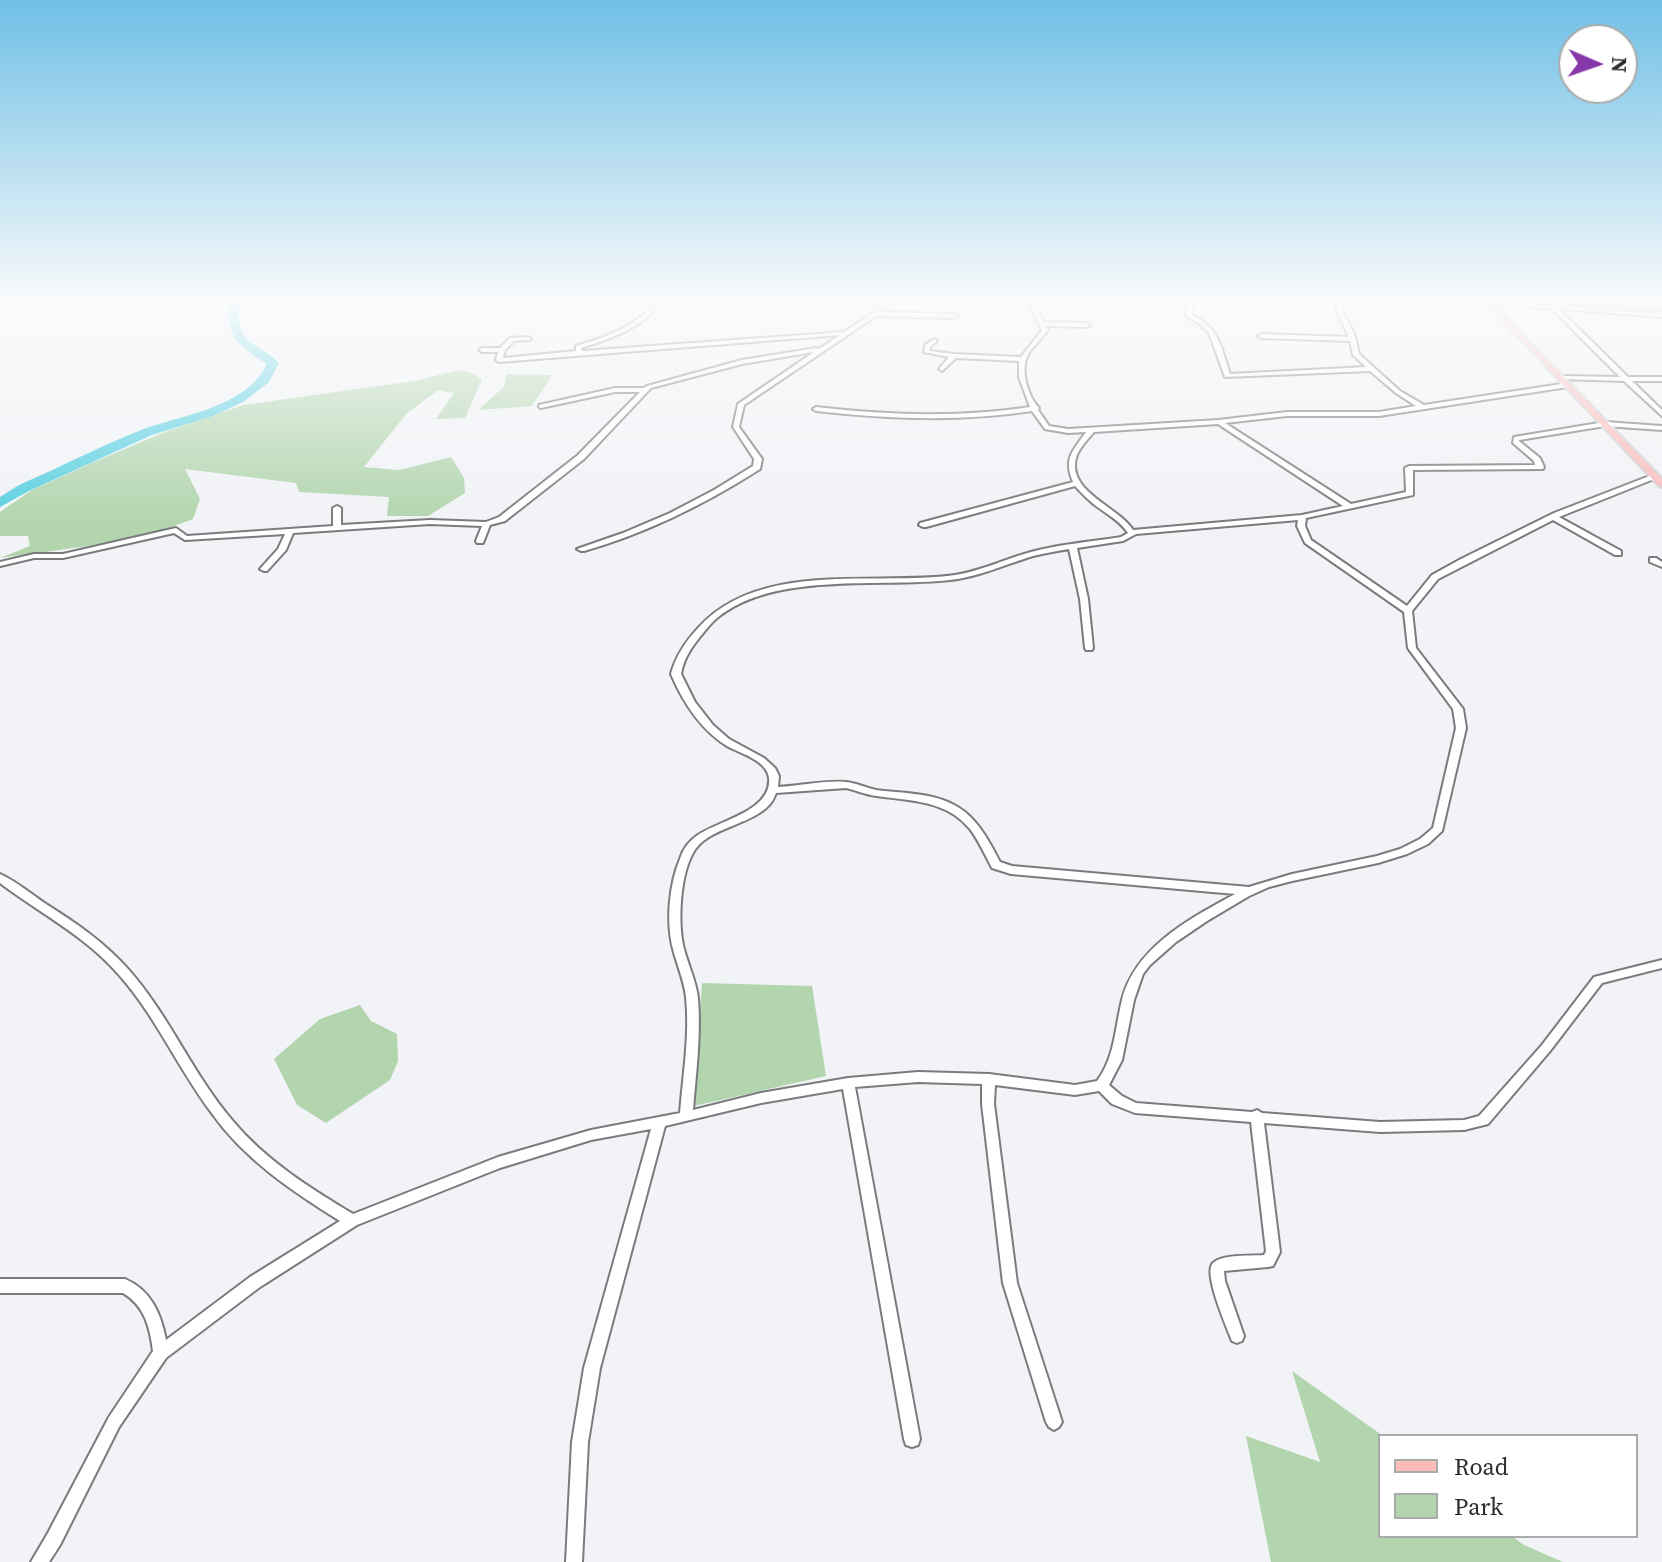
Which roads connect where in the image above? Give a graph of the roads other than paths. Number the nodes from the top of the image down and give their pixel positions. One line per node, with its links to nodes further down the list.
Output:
1 (695, 374): 12 (street)
2 (784, 374): 35 (street)
3 (1024, 374): 15 (street)
4 (1226, 374): 5 (street)
5 (1271, 374)
6 (1378, 374): 14 (street)
7 (1557, 374): 11 (main road)
8 (1622, 374): 9 (street)
9 (1627, 379): 10 (street); 11 (street); 17 (street)
10 (1662, 379)
11 (1565, 382): 14 (street); 19 (main road)
12 (645, 390): 13 (street); 28 (street)
13 (541, 406)
14 (1422, 407): 18 (street)
15 (1036, 408): 16 (street); 21 (street)
16 (816, 409)
17 (1662, 414)
18 (1217, 421): 21 (street); 24 (street)
19 (1605, 424): 20 (street); 22 (main road); 24 (street)
20 (1662, 428)
21 (1092, 429): 23 (street)
22 (1658, 481): 27 (street)
23 (1078, 483): 29 (street); 32 (street)
24 (1349, 506): 26 (street)
25 (337, 508): 30 (street)
26 (1302, 517): 32 (street); 41 (street)
27 (1554, 517): 36 (street); 41 (street)
28 (487, 524): 30 (street); 33 (street)
29 (923, 525)
30 (337, 527): 31 (street)
31 (290, 530): 38 (street); 40 (street)
32 (1132, 532): 34 (street)
33 (480, 541)
34 (1073, 547): 42 (street); 43 (street)
35 (581, 549)
36 (1618, 553)
37 (1653, 560): 39 (street)
38 (0, 564)
39 (1662, 565)
40 (264, 569)
41 (1408, 611): 45 (street)
42 (1089, 648)
43 (772, 790): 45 (street); 51 (street)
44 (0, 878): 53 (street)
45 (1249, 891): 49 (street)
46 (1662, 964): 50 (street)
47 (989, 1079): 48 (street); 49 (street); 57 (street)
48 (848, 1083): 51 (street); 58 (street)
49 (1101, 1086): 50 (street)
50 (1257, 1115): 55 (street)
51 (686, 1117): 52 (street)
52 (659, 1123): 53 (street); 60 (street)
53 (352, 1221): 56 (street)
54 (0, 1286): 56 (street)
55 (1237, 1336)
56 (161, 1353): 59 (street)
57 (1054, 1422)
58 (912, 1439)
59 (39, 1562)
60 (574, 1562)

